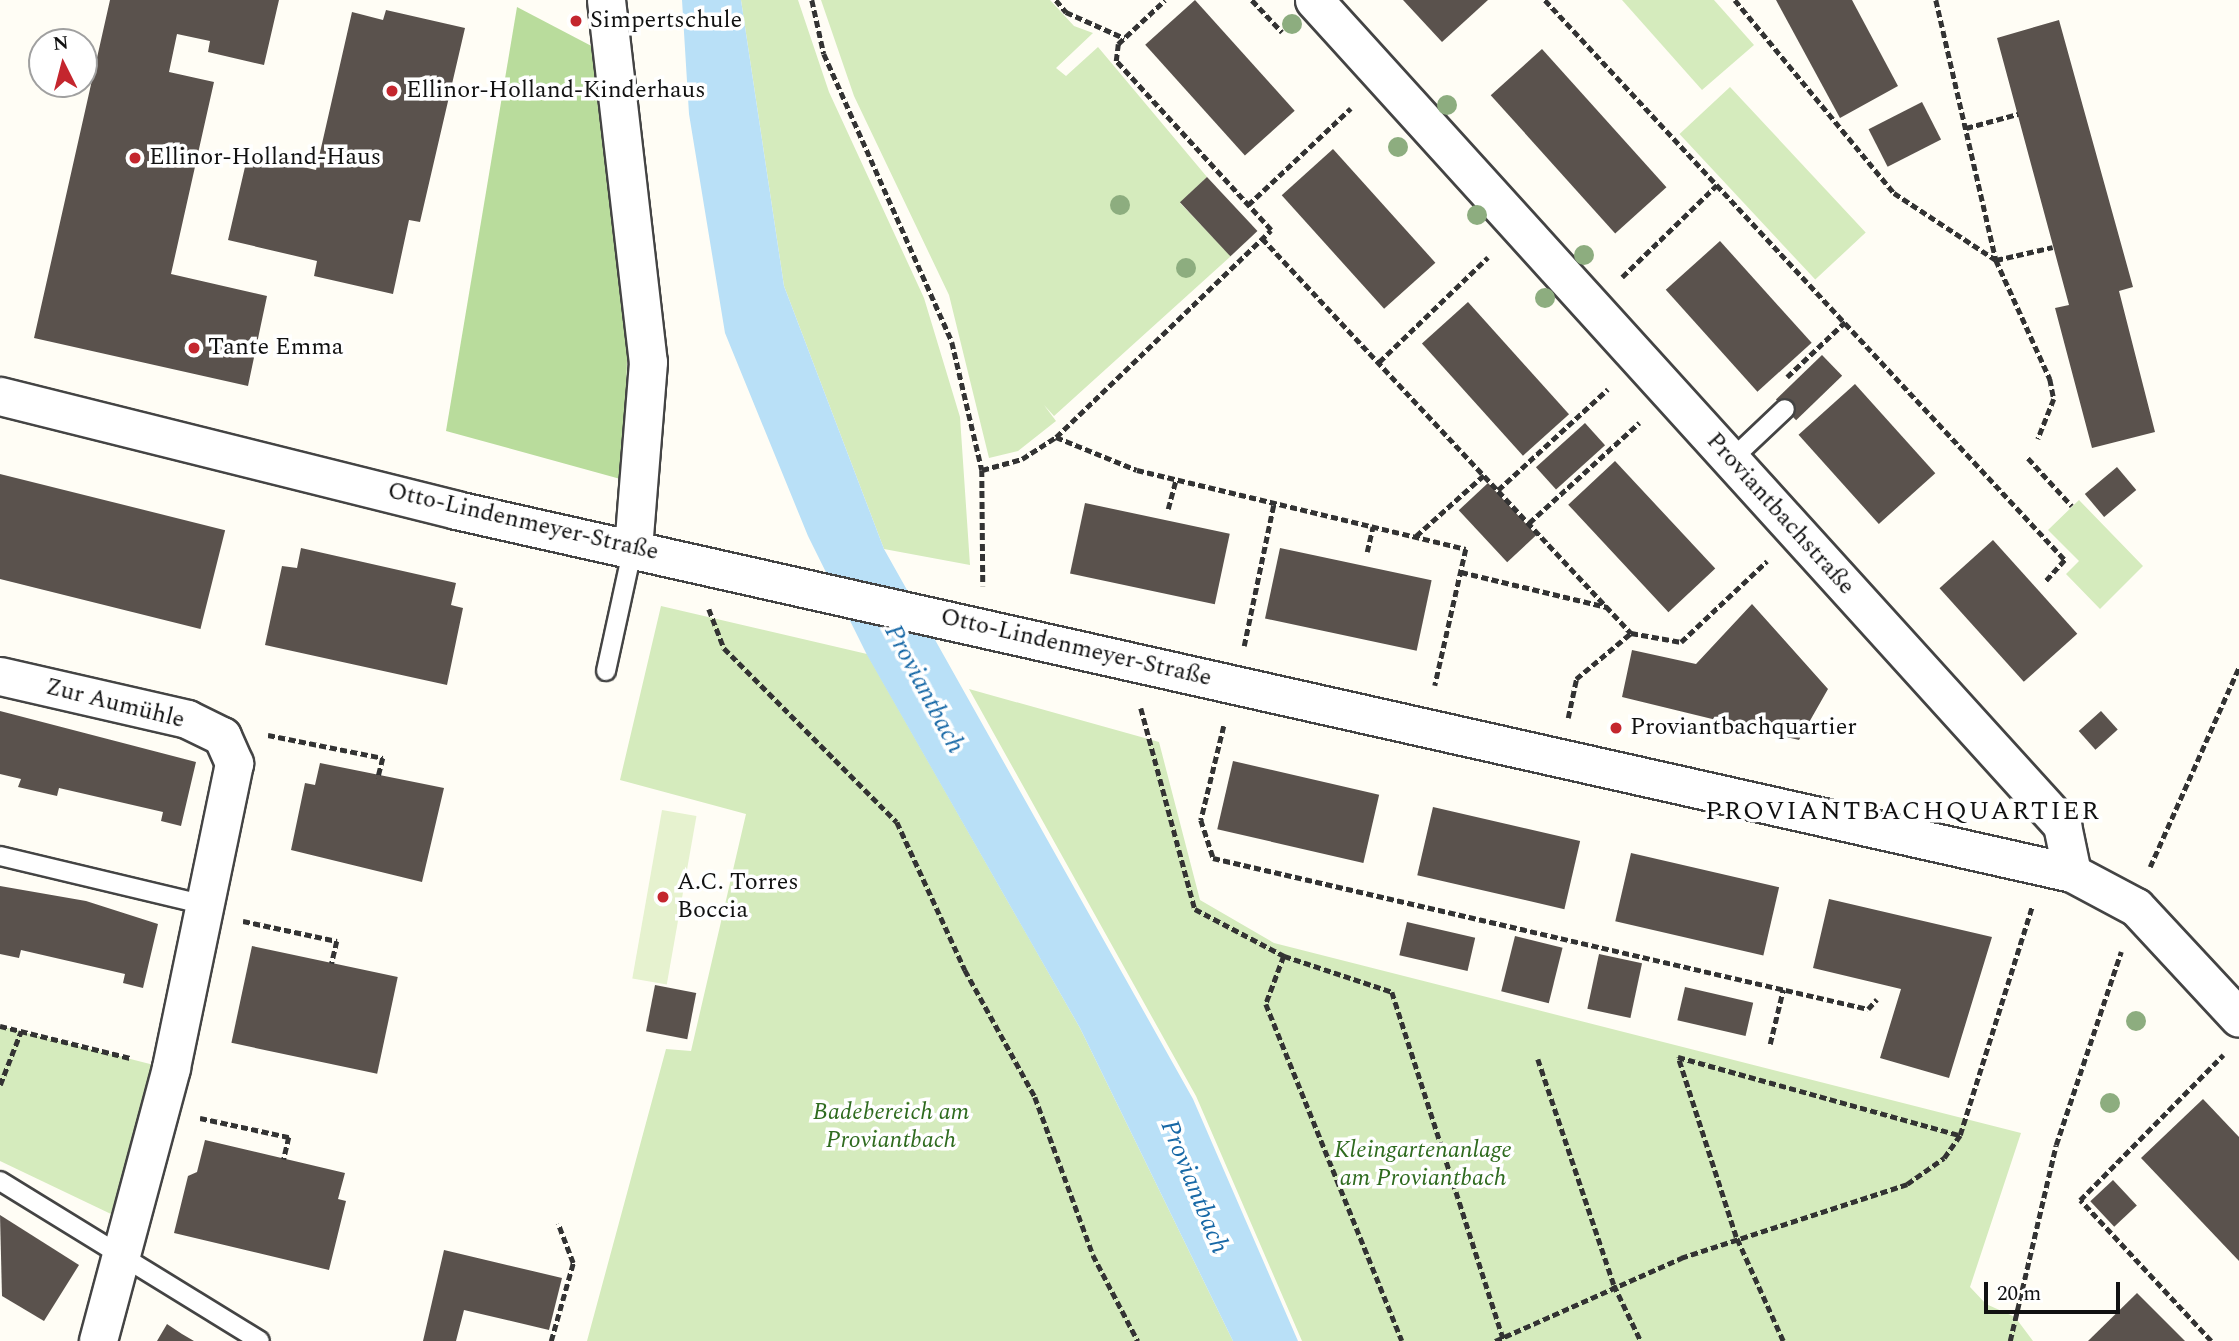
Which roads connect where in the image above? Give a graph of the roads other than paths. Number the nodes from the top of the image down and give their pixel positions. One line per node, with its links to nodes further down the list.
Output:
1 (606, 0): 6 (street)
2 (1314, 0): 5 (street, Proviantbachstraße)
3 (0, 396): 6 (street, Otto-Lindenmeyer-Straße)
4 (1785, 409): 5 (lane)
5 (1731, 460): 10 (street, Proviantbachstraße)
6 (633, 547): 7 (lane); 10 (street, Otto-Lindenmeyer-Straße)
7 (606, 671)
8 (0, 676): 11 (street, Zur Aumühle)
9 (0, 856): 11 (lane)
10 (2072, 873): 12 (street)
11 (206, 909): 14 (street)
12 (2234, 1033)
13 (0, 1181): 14 (lane)
14 (124, 1253): 15 (street); 16 (lane)
15 (98, 1341)
16 (260, 1341)

